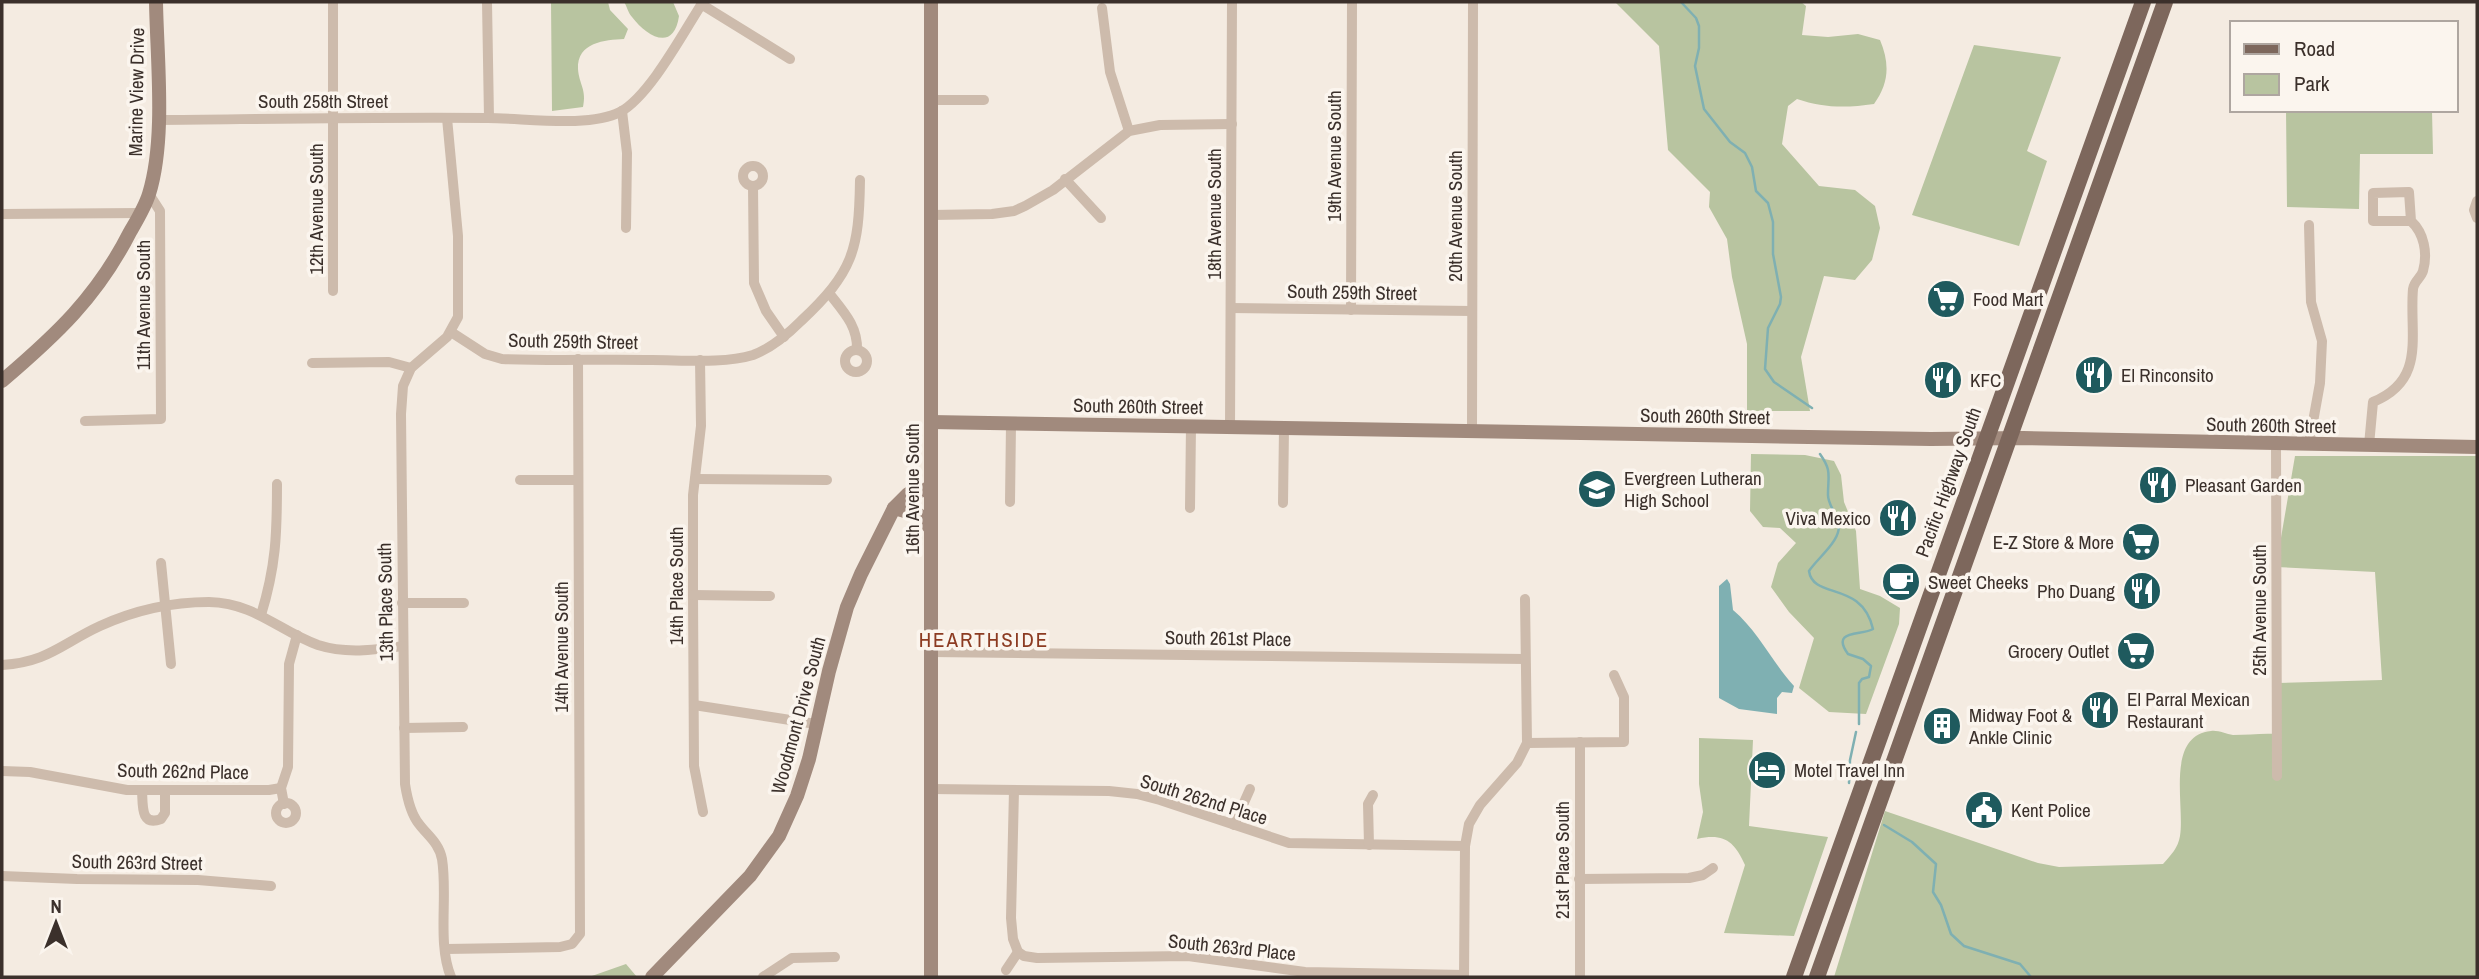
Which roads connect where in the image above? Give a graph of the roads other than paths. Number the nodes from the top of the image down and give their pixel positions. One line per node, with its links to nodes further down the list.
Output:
1 (156, 2): 19 (main road, Marine View Drive)
2 (333, 2): 16 (street, 12th Avenue South)
3 (487, 2): 18 (street)
4 (931, 2): 13 (main road, 16th Avenue South)
5 (1232, 2): 20 (street, 18th Avenue South)
6 (1352, 2): 40 (street, 19th Avenue South)
7 (1473, 2): 41 (street, 20th Avenue South)
8 (2143, 2): 57 (main road, Pacific Highway South)
9 (2165, 2): 58 (main road)
10 (702, 3): 12 (street); 15 (street)
11 (1102, 8): 21 (street)
12 (790, 60)
13 (931, 100): 14 (street); 29 (main road, 16th Avenue South)
14 (984, 100)
15 (622, 111): 18 (street); 34 (street)
16 (335, 118): 17 (street, South 258th Street); 19 (street, South 258th Street); 37 (street, 12th Avenue South)
17 (447, 118): 18 (street, South 258th Street); 35 (street)
18 (489, 118)
19 (158, 120): 25 (main road, Marine View Drive)
20 (1232, 124): 21 (street); 39 (street, 18th Avenue South)
21 (1129, 131): 22 (street)
22 (1065, 179): 29 (street); 30 (street)
23 (860, 180): 38 (street, South 259th Street)
24 (753, 186): 43 (street)
25 (149, 194): 27 (main road, Marine View Drive); 50 (street, 11th Avenue South)
26 (2477, 201): 31 (street)
27 (140, 213): 28 (street); 49 (main road, Marine View Drive)
28 (2, 214)
29 (931, 215): 51 (main road, 16th Avenue South)
30 (1101, 218)
31 (2477, 218)
32 (2411, 221): 61 (street)
33 (2309, 225): 60 (street)
34 (626, 228)
35 (458, 236): 36 (street); 42 (street)
36 (471, 236)
37 (333, 290)
38 (829, 293): 43 (street, South 259th Street); 44 (street)
39 (1231, 308): 40 (street, South 259th Street); 54 (street, 18th Avenue South)
40 (1351, 310): 41 (street, South 259th Street)
41 (1472, 312): 56 (street, 20th Avenue South)
42 (452, 332): 45 (street, South 259th Street); 48 (street)
43 (784, 337): 46 (street, South 259th Street)
44 (858, 350)
45 (578, 359): 46 (street, South 259th Street); 64 (street, 14th Avenue South)
46 (700, 360): 65 (street, 14th Place South)
47 (312, 363): 48 (street)
48 (411, 368): 78 (street, 13th Place South)
49 (2, 381)
50 (85, 421)
51 (931, 422): 52 (main road, South 260th Street); 68 (main road, 16th Avenue South)
52 (1011, 424): 53 (main road, South 260th Street); 69 (street)
53 (1191, 426): 54 (main road, South 260th Street); 72 (street)
54 (1230, 427): 55 (main road, South 260th Street)
55 (1284, 428): 56 (main road, South 260th Street); 70 (street)
56 (1472, 431): 57 (main road, South 260th Street)
57 (1986, 439): 58 (main road, South 260th Street); 123 (main road, Pacific Highway South)
58 (2009, 439): 59 (main road, South 260th Street); 124 (main road)
59 (2276, 444): 60 (main road, South 260th Street); 96 (street, 25th Avenue South)
60 (2309, 444): 61 (main road, South 260th Street)
61 (2370, 445): 62 (main road, South 260th Street)
62 (2477, 447)
63 (520, 480): 64 (street)
64 (578, 480): 113 (street, 14th Avenue South)
65 (695, 480): 66 (street); 75 (street, 14th Place South)
66 (827, 480)
67 (277, 484): 81 (street)
68 (931, 488): 71 (main road); 73 (main road, 16th Avenue South)
69 (1010, 502)
70 (1283, 503)
71 (894, 508): 73 (main road); 90 (main road, Woodmont Drive South)
72 (1191, 508)
73 (931, 528): 84 (main road, 16th Avenue South)
74 (161, 563): 80 (street)
75 (693, 595): 76 (street); 89 (street, 14th Place South)
76 (770, 596)
77 (1525, 599): 85 (street)
78 (402, 603): 79 (street); 83 (street, 13th Place South)
79 (464, 603)
80 (165, 606): 81 (street); 86 (street); 87 (street)
81 (261, 615): 82 (street)
82 (297, 635): 83 (street); 97 (street)
83 (402, 646): 92 (street, 13th Place South)
84 (931, 652): 85 (street, South 261st Place); 98 (main road, 16th Avenue South)
85 (1525, 659): 94 (street)
86 (172, 664)
87 (2, 666)
88 (1614, 675): 93 (street)
89 (694, 705): 90 (street); 105 (street, 14th Place South)
90 (816, 724): 119 (main road, Woodmont Drive South)
91 (463, 727): 92 (street)
92 (404, 728): 113 (street, 13th Place South)
93 (1580, 742): 94 (street); 111 (street, 21st Place South)
94 (1527, 743): 108 (street)
95 (2, 771): 100 (street, South 262nd Place)
96 (2277, 776)
97 (281, 788): 101 (street, South 262nd Place); 104 (street)
98 (931, 789): 102 (street, South 262nd Place); 121 (main road, 16th Avenue South)
99 (1250, 789): 106 (street)
100 (142, 790): 101 (street, South 262nd Place); 101 (street)
101 (165, 790)
102 (1014, 790): 106 (street, South 262nd Place); 114 (street)
103 (1373, 795): 107 (street)
104 (284, 804)
105 (703, 812)
106 (1234, 825): 107 (street, South 262nd Place)
107 (1369, 845): 108 (street, South 262nd Place)
108 (1465, 846): 117 (street)
109 (1713, 868): 111 (street)
110 (2, 876): 112 (street, South 263rd Street)
111 (1580, 879): 122 (street, 21st Place South)
112 (271, 886)
113 (446, 949): 118 (street, 13th Place South)
114 (1018, 952): 116 (street); 117 (street, South 263rd Place)
115 (835, 957): 120 (street)
116 (1006, 970)
117 (1464, 976)
118 (451, 977)
119 (652, 977)
120 (763, 977)
121 (931, 977)
122 (1580, 977)
123 (1794, 977)
124 (1817, 977)

